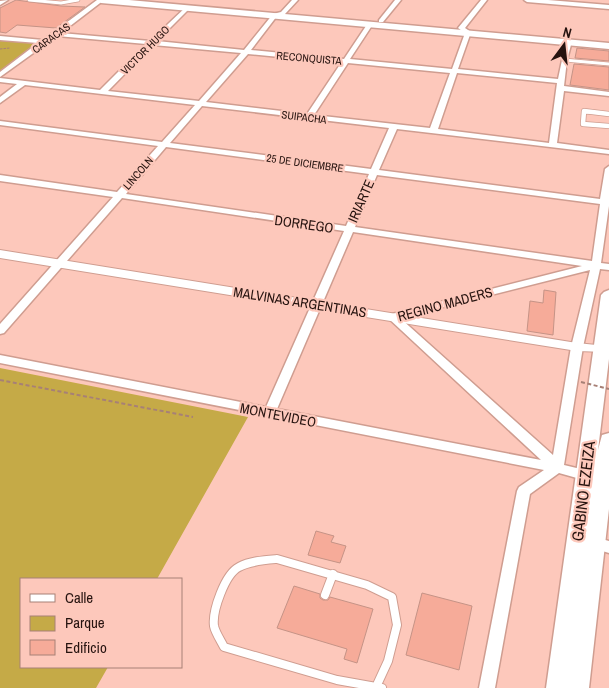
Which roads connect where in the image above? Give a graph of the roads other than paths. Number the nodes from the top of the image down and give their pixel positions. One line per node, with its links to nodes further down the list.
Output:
1 (5, 0): 10 (street)
2 (29, 0): 3 (lane)
3 (78, 0)
4 (101, 0): 11 (main road); 17 (street, CARACAS)
5 (134, 0): 11 (main road)
6 (295, 0): 13 (street, LINCOLN)
7 (398, 0): 14 (street)
8 (484, 0): 16 (street)
9 (527, 0): 12 (street)
10 (0, 3)
11 (187, 4): 13 (main road); 22 (street, VICTOR HUGO)
12 (609, 7)
13 (279, 14): 14 (main road); 15 (main road); 24 (street, LINCOLN)
14 (381, 21): 16 (main road)
15 (370, 24): 16 (main road); 26 (street)
16 (464, 30): 19 (main road); 20 (main road); 28 (street)
17 (56, 34): 21 (street, CARACAS); 22 (street, RECONQUISTA)
18 (0, 38): 21 (street)
19 (609, 40)
20 (569, 41): 23 (main road); 25 (street)
21 (44, 42): 29 (street, CARACAS)
22 (152, 43): 24 (street, RECONQUISTA); 33 (street, VICTOR HUGO)
23 (609, 46)
24 (246, 52): 26 (street, RECONQUISTA); 36 (street, LINCOLN)
25 (564, 60): 27 (lane); 32 (street)
26 (345, 61): 28 (street, RECONQUISTA); 38 (street)
27 (609, 64)
28 (453, 71): 32 (street, RECONQUISTA); 42 (street)
29 (0, 75)
30 (0, 80): 31 (street, SUIPACHA)
31 (24, 83): 33 (street, SUIPACHA); 35 (street)
32 (560, 85): 34 (street, RECONQUISTA); 44 (street)
33 (102, 92): 36 (street, SUIPACHA)
34 (609, 94)
35 (0, 101)
36 (199, 104): 38 (street, SUIPACHA); 43 (street, LINCOLN)
37 (609, 114): 40 (lane)
38 (309, 117): 41 (street, SUIPACHA)
39 (0, 123): 43 (street, 25 DE DICIEMBRE)
40 (609, 126)
41 (394, 127): 42 (street, SUIPACHA); 47 (street, IRIARTE)
42 (433, 131): 44 (street, SUIPACHA)
43 (164, 144): 47 (street, 25 DE DICIEMBRE); 49 (street, LINCOLN)
44 (553, 144): 45 (street, SUIPACHA)
45 (609, 152)
46 (609, 169): 50 (street)
47 (374, 172): 50 (street, 25 DE DICIEMBRE); 51 (street, IRIARTE)
48 (0, 178): 49 (street, DORREGO)
49 (118, 196): 51 (street, DORREGO); 53 (street, LINCOLN)
50 (607, 203): 54 (street)
51 (348, 230): 54 (street, DORREGO); 57 (street, IRIARTE)
52 (0, 254): 53 (street, MALVINAS ARGENTINAS)
53 (59, 264): 57 (street, MALVINAS ARGENTINAS); 59 (street, LINCOLN)
54 (596, 266): 55 (street, DORREGO); 58 (street, REGINO MADERS); 60 (street)
55 (609, 267)
56 (609, 295): 61 (main road, GABINO EZEIZA)
57 (316, 305): 58 (street, MALVINAS ARGENTINAS); 63 (street, IRIARTE)
58 (392, 317): 60 (street, MALVINAS ARGENTINAS); 65 (street, REGINO MADERS)
59 (0, 331)
60 (577, 347): 61 (street, MALVINAS ARGENTINAS); 65 (street)
61 (605, 350): 66 (main road, GABINO EZEIZA)
62 (0, 359): 63 (street, MONTEVIDEO)
63 (269, 413): 65 (street, MONTEVIDEO)
64 (609, 440): 67 (main road, GABINO EZEIZA)
65 (557, 468): 66 (street, MONTEVIDEO); 71 (street)
66 (584, 475): 72 (main road, GABINO EZEIZA)
67 (602, 545): 72 (main road, GABINO EZEIZA)
68 (333, 574): 69 (lane); 70 (lane); 70 (lane)
69 (325, 595)
70 (379, 687)
71 (487, 688)
72 (573, 688)

